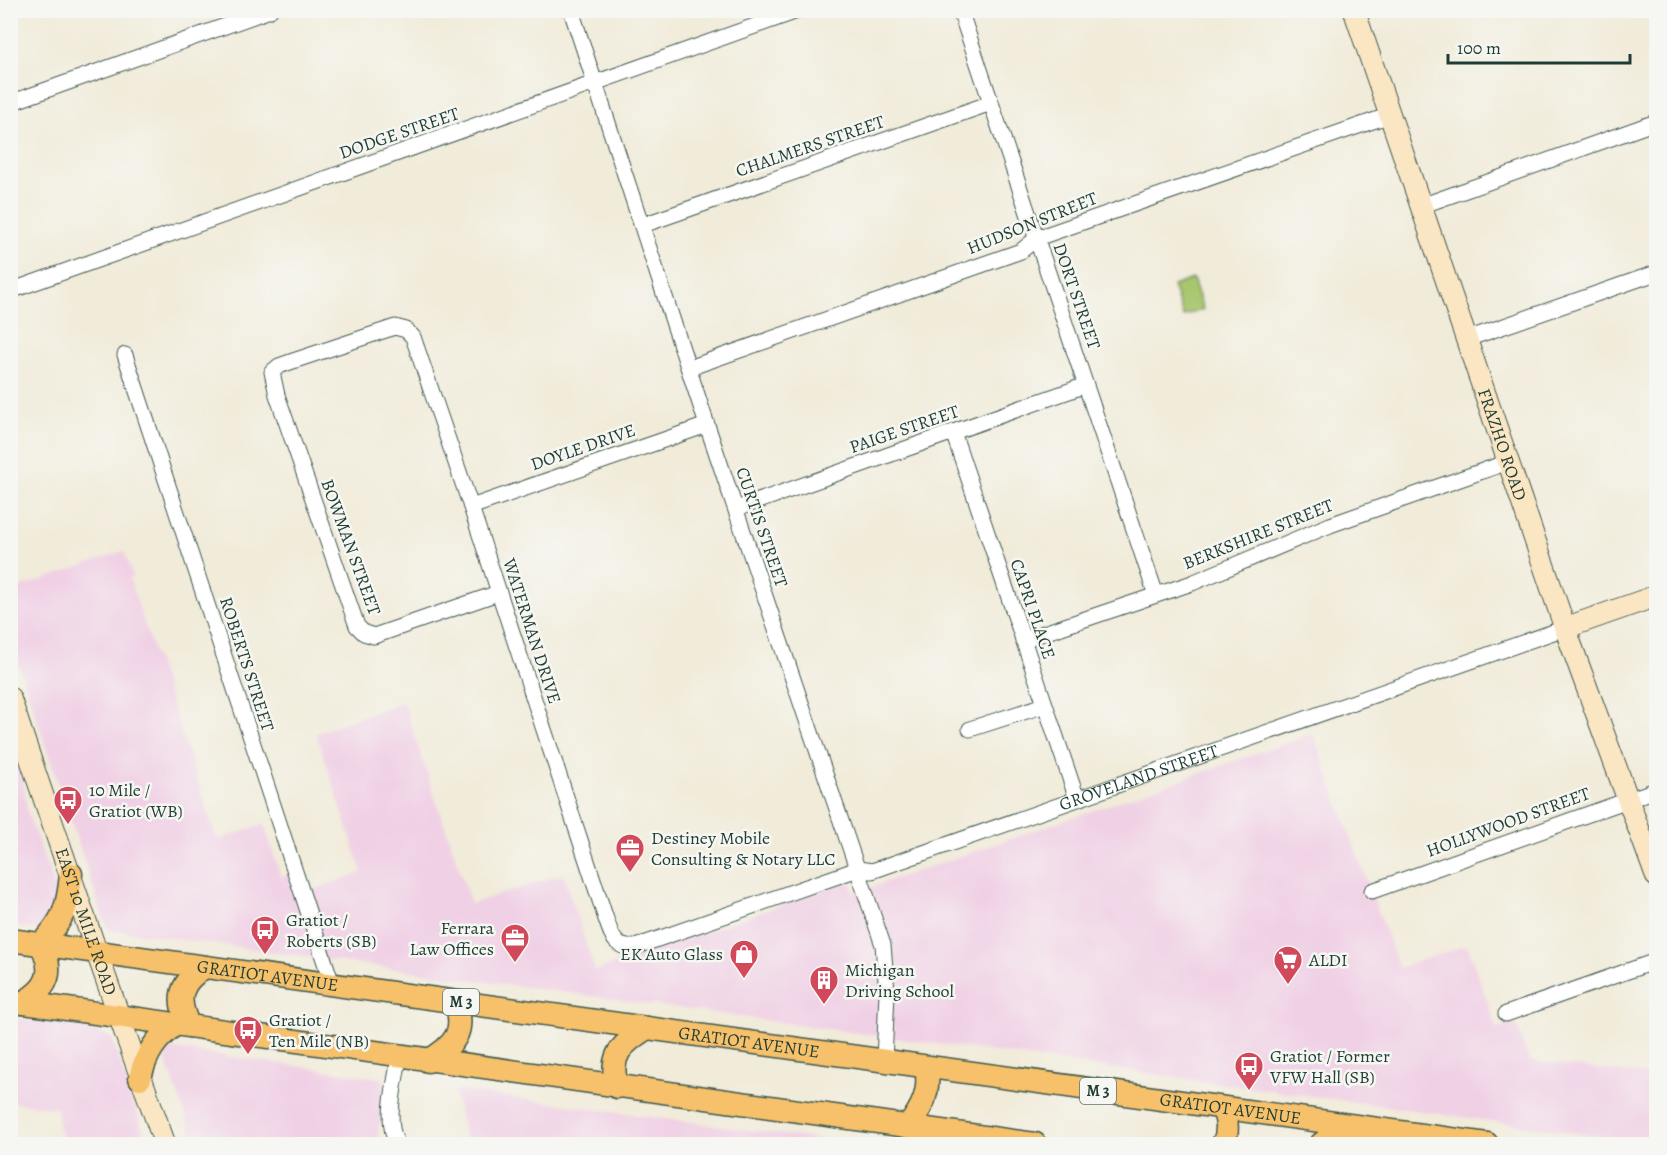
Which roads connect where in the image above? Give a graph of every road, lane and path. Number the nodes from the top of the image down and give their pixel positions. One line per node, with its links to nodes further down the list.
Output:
1 (270, 10): 7 (street)
2 (571, 10): 6 (street, CURTIS STREET)
3 (800, 10): 6 (street, DODGE STREET)
4 (960, 10): 8 (street, DORT STREET)
5 (1354, 10): 9 (street, FRAZHO ROAD)
6 (596, 84): 12 (street, CURTIS STREET); 15 (street, DODGE STREET)
7 (10, 103)
8 (991, 103): 12 (street, CHALMERS STREET); 13 (street, DORT STREET)
9 (1390, 115): 11 (street, FRAZHO ROAD); 13 (street, HUDSON STREET)
10 (1656, 122): 11 (street)
11 (1421, 206): 17 (street, FRAZHO ROAD)
12 (643, 225): 19 (street, CURTIS STREET)
13 (1036, 238): 19 (street, HUDSON STREET); 20 (street, DORT STREET)
14 (1656, 273): 17 (street)
15 (10, 291)
16 (406, 330): 24 (street, WATERMAN DRIVE); 26 (street, BOWMAN STREET)
17 (1467, 339): 23 (street, FRAZHO ROAD)
18 (125, 355): 47 (street, ROBERTS STREET)
19 (689, 368): 21 (street, CURTIS STREET)
20 (1086, 385): 22 (street, PAIGE STREET); 27 (street, DORT STREET)
21 (707, 425): 24 (street, DOYLE DRIVE); 25 (street, CURTIS STREET)
22 (953, 432): 25 (street, PAIGE STREET); 30 (street, CAPRI PLACE)
23 (1508, 462): 27 (street, BERKSHIRE STREET); 29 (street, FRAZHO ROAD)
24 (471, 507): 26 (street, WATERMAN DRIVE)
25 (736, 509): 37 (street, CURTIS STREET)
26 (498, 593): 43 (street, WATERMAN DRIVE)
27 (1156, 595): 30 (street, BERKSHIRE STREET)
28 (1656, 596): 29 (street, GROVELAND STREET)
29 (1565, 628): 35 (street, GROVELAND STREET); 36 (street, FRAZHO ROAD)
30 (1023, 640): 32 (street, CAPRI PLACE)
31 (10, 698): 38 (street, EAST 10 MILE ROAD)
32 (1045, 705): 33 (street); 35 (street, CAPRI PLACE)
33 (970, 729)
34 (1656, 790): 36 (street, HOLLYWOOD STREET)
35 (1077, 799): 37 (street, GROVELAND STREET)
36 (1628, 800): 39 (street, FRAZHO ROAD); 40 (street, HOLLYWOOD STREET)
37 (858, 869): 43 (street, GROVELAND STREET); 56 (street, CURTIS STREET)
38 (71, 874): 42 (main road); 44 (street, EAST 10 MILE ROAD)
39 (1656, 876)
40 (1372, 891)
41 (10, 940): 42 (main road, GRATIOT AVENUE / M 3)
42 (41, 944): 44 (main road, GRATIOT AVENUE / M 3); 48 (main road)
43 (619, 946)
44 (97, 952): 46 (main road, GRATIOT AVENUE / M 3); 51 (street, EAST 10 MILE ROAD)
45 (1656, 961): 50 (street)
46 (205, 967): 47 (main road, GRATIOT AVENUE / M 3); 52 (main road)
47 (332, 984): 49 (main road, GRATIOT AVENUE / M 3)
48 (16, 1002): 51 (main road)
49 (455, 1002): 53 (main road, GRATIOT AVENUE / M 3); 55 (main road)
50 (1506, 1014)
51 (119, 1016): 52 (main road); 58 (street, EAST 10 MILE ROAD)
52 (182, 1025): 54 (main road); 58 (main road)
53 (647, 1028): 56 (main road, GRATIOT AVENUE / M 3); 59 (main road)
54 (399, 1056): 55 (main road); 64 (street)
55 (428, 1060): 59 (main road)
56 (884, 1062): 57 (main road, GRATIOT AVENUE / M 3)
57 (926, 1067): 60 (main road, GRATIOT AVENUE / M 3); 62 (main road)
58 (140, 1078): 63 (street, EAST 10 MILE ROAD)
59 (617, 1087): 62 (main road)
60 (1222, 1108): 61 (main road, GRATIOT AVENUE / M 3); 66 (main road)
61 (1345, 1125): 67 (main road); 68 (main road, GRATIOT AVENUE / M 3)
62 (908, 1127): 65 (main road)
63 (165, 1144)
64 (397, 1144)
65 (1035, 1144)
66 (1223, 1144)
67 (1321, 1144)
68 (1487, 1144)

